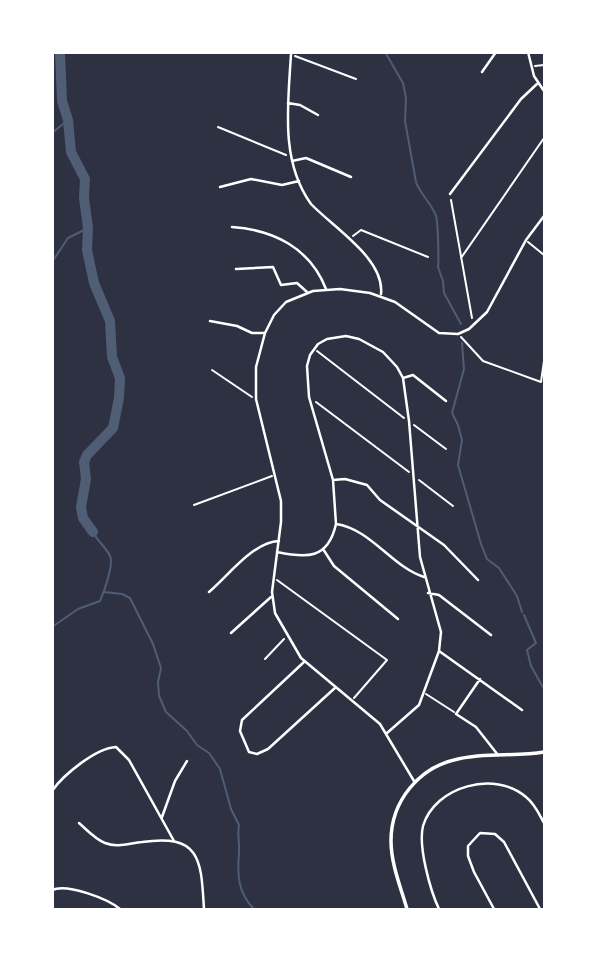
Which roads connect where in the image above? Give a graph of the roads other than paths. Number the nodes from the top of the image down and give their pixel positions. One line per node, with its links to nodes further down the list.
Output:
1 (496, 52): 4 (street)
2 (528, 52): 5 (street)
3 (291, 54): 7 (street)
4 (482, 72)
5 (538, 83): 6 (street); 13 (street)
6 (544, 91)
7 (288, 103): 8 (street); 9 (street)
8 (318, 115)
9 (291, 159): 10 (street); 11 (street)
10 (351, 177)
11 (299, 181): 12 (street); 19 (street)
12 (220, 187)
13 (450, 194)
14 (544, 216): 19 (street)
15 (232, 227): 17 (street)
16 (236, 269): 18 (street)
17 (326, 289): 18 (street); 19 (street)
18 (307, 292): 21 (street)
19 (381, 296)
20 (209, 321): 21 (street)
21 (265, 332): 27 (street)
22 (403, 378): 23 (street); 24 (street); 26 (street)
23 (446, 401)
24 (333, 480): 25 (street); 26 (street)
25 (336, 524): 28 (street); 30 (street)
26 (418, 527): 30 (street); 31 (street)
27 (279, 541): 29 (street); 32 (street)
28 (323, 549): 29 (street); 35 (street)
29 (277, 552): 34 (street)
30 (424, 577): 33 (street)
31 (478, 580)
32 (209, 592)
33 (428, 593): 37 (street); 38 (street)
34 (271, 597): 36 (street); 39 (street)
35 (398, 619)
36 (231, 633)
37 (491, 635)
38 (439, 651): 40 (street); 43 (street)
39 (304, 661): 41 (street); 41 (street)
40 (480, 679): 42 (street); 45 (street)
41 (336, 687): 43 (street)
42 (522, 710)
43 (386, 733): 47 (street)
44 (544, 752): 45 (street)
45 (498, 755): 47 (street)
46 (187, 761): 49 (street)
47 (414, 781): 56 (street)
48 (52, 791): 49 (street)
49 (162, 817): 52 (street)
50 (79, 823): 52 (street)
51 (544, 823): 57 (street)
52 (174, 841): 55 (street)
53 (52, 890): 54 (street)
54 (120, 909)
55 (204, 909)
56 (407, 909)
57 (439, 909)
58 (494, 909): 59 (street)
59 (540, 909)

